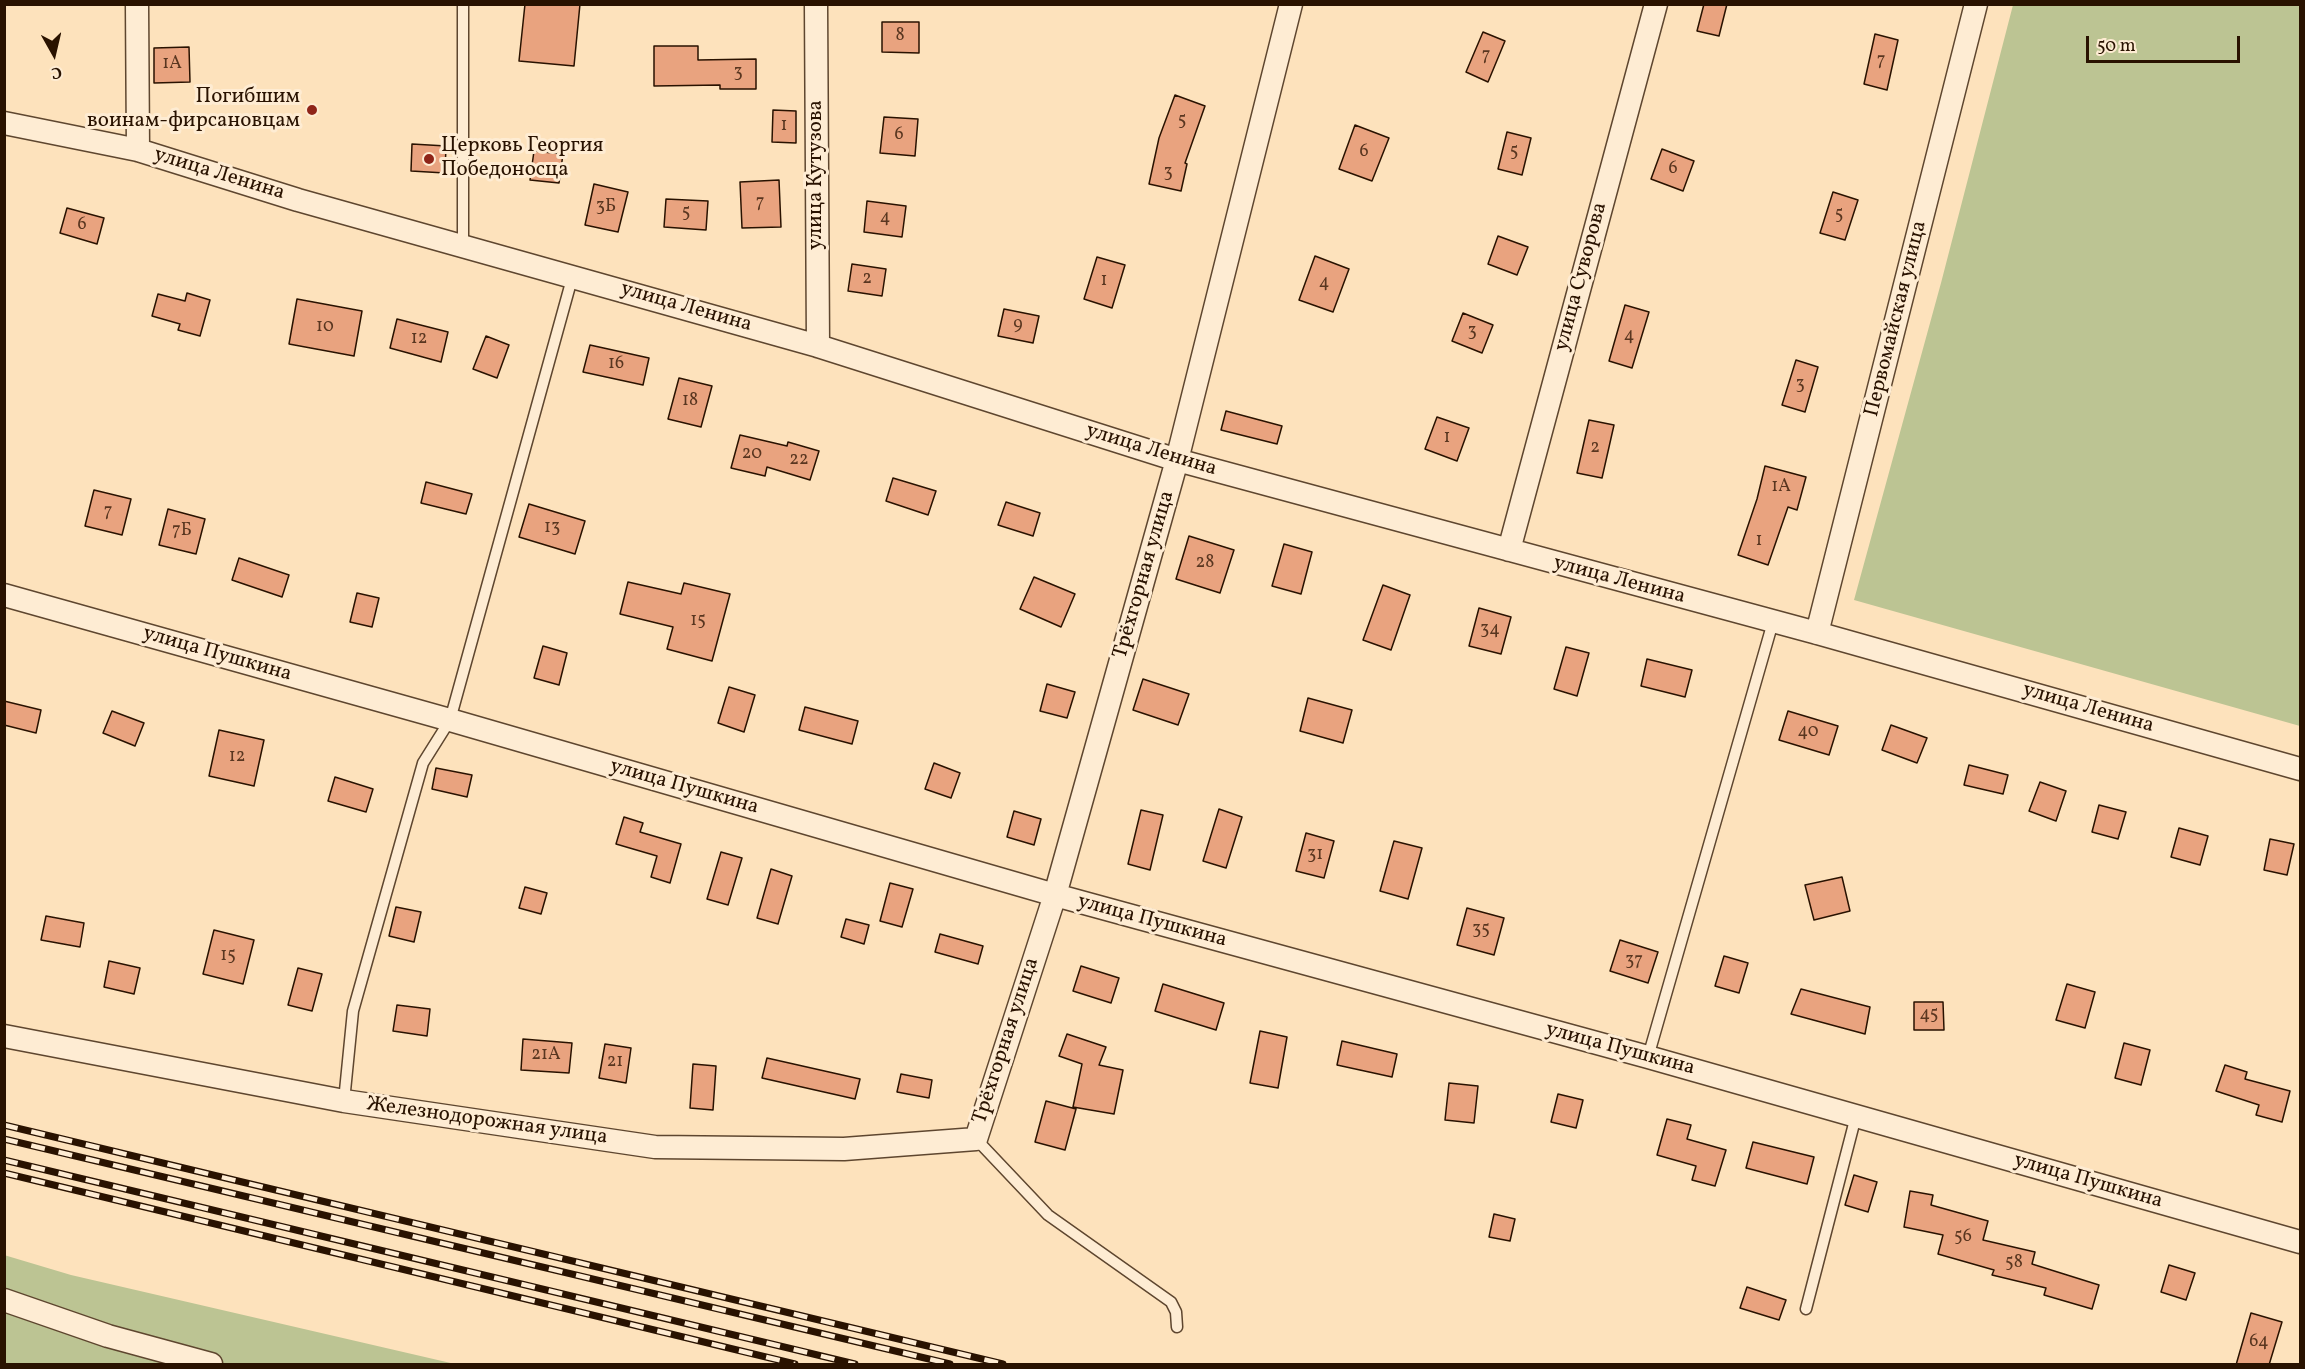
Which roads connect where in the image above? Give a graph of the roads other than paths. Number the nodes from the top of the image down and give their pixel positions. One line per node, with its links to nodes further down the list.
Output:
1 (137, 4): 8 (street)
2 (463, 4): 9 (lane)
3 (816, 4): 11 (street, улица Кутузова)
4 (1291, 4): 12 (street, Трёхгорная улица)
5 (1656, 4): 13 (street, улица Суворова)
6 (1976, 4): 16 (street, Первомайская улица)
7 (4, 123): 8 (street, улица Ленина)
8 (138, 150): 9 (street, улица Ленина)
9 (463, 246): 10 (street, улица Ленина)
10 (573, 275): 11 (street, улица Ленина); 17 (lane)
11 (818, 346): 12 (street, улица Ленина)
12 (1177, 460): 13 (street, улица Ленина); 19 (street, Трёхгорная улица)
13 (1509, 550): 15 (street, улица Ленина)
14 (4, 595): 17 (street, улица Пушкина)
15 (1773, 622): 16 (street, улица Ленина); 21 (lane)
16 (1817, 633): 18 (street, улица Ленина)
17 (450, 720): 19 (street, улица Пушкина); 22 (lane)
18 (2301, 769)
19 (1055, 895): 21 (street, улица Пушкина); 24 (street, Трёхгорная улица)
20 (4, 1036): 22 (street, Железнодорожная улица)
21 (1648, 1058): 23 (street, улица Пушкина)
22 (344, 1101): 24 (street, Железнодорожная улица)
23 (1856, 1116): 25 (street, улица Пушкина); 27 (lane)
24 (976, 1139): 28 (lane)
25 (2301, 1242)
26 (4, 1300): 29 (street)
27 (1806, 1309)
28 (1177, 1327)
29 (211, 1365)

